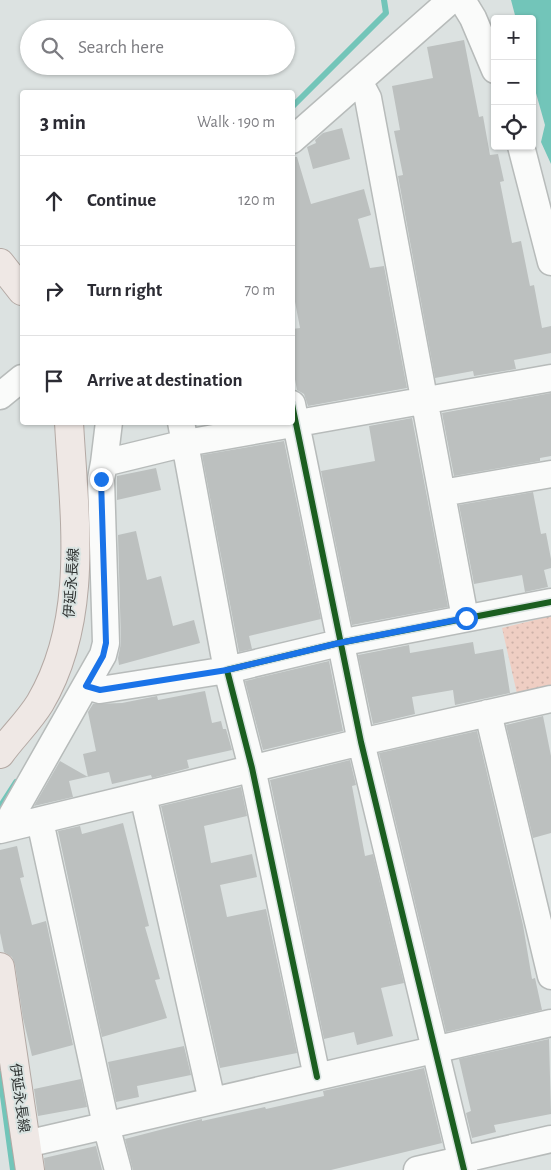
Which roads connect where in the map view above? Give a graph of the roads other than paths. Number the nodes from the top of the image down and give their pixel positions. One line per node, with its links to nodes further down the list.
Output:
1 (450, 0): 4 (street)
2 (462, 0): 3 (street)
3 (491, 61)
4 (359, 81): 5 (street); 13 (street)
5 (295, 137)
6 (522, 150): 7 (street)
7 (551, 262)
8 (0, 263): 9 (main road)
9 (20, 288)
10 (551, 378): 13 (street)
11 (20, 380): 12 (street)
12 (0, 396)
13 (424, 400): 14 (street); 22 (street)
14 (295, 413)
15 (295, 418): 25 (street)
16 (69, 425): 31 (main road, 伊延永長線)
17 (109, 425): 20 (street)
18 (228, 425): 19 (street)
19 (184, 433): 20 (street); 26 (street)
20 (104, 463): 27 (street)
21 (551, 474): 22 (street)
22 (442, 493): 24 (street)
23 (551, 602): 24 (street)
24 (466, 618): 25 (street)
25 (339, 643): 26 (street); 30 (street)
26 (227, 670): 27 (street); 32 (street)
27 (86, 686): 35 (street)
28 (551, 699): 29 (street)
29 (488, 713): 30 (street); 37 (street)
30 (360, 742): 32 (street); 39 (street)
31 (0, 754)
32 (252, 768): 33 (street); 40 (street)
33 (143, 795): 34 (street); 41 (street)
34 (40, 821): 35 (street); 42 (street)
35 (4, 829)
36 (0, 967): 44 (main road, 伊延永長線)
37 (551, 976)
38 (551, 1023): 39 (street)
39 (434, 1050): 40 (street); 45 (street)
40 (317, 1077): 41 (street)
41 (212, 1101): 42 (street)
42 (106, 1125): 44 (street); 47 (street)
43 (551, 1139): 45 (street)
44 (26, 1144): 46 (main road, 伊延永長線)
45 (462, 1165): 48 (street)
46 (30, 1170)
47 (118, 1170)
48 (417, 1170)

